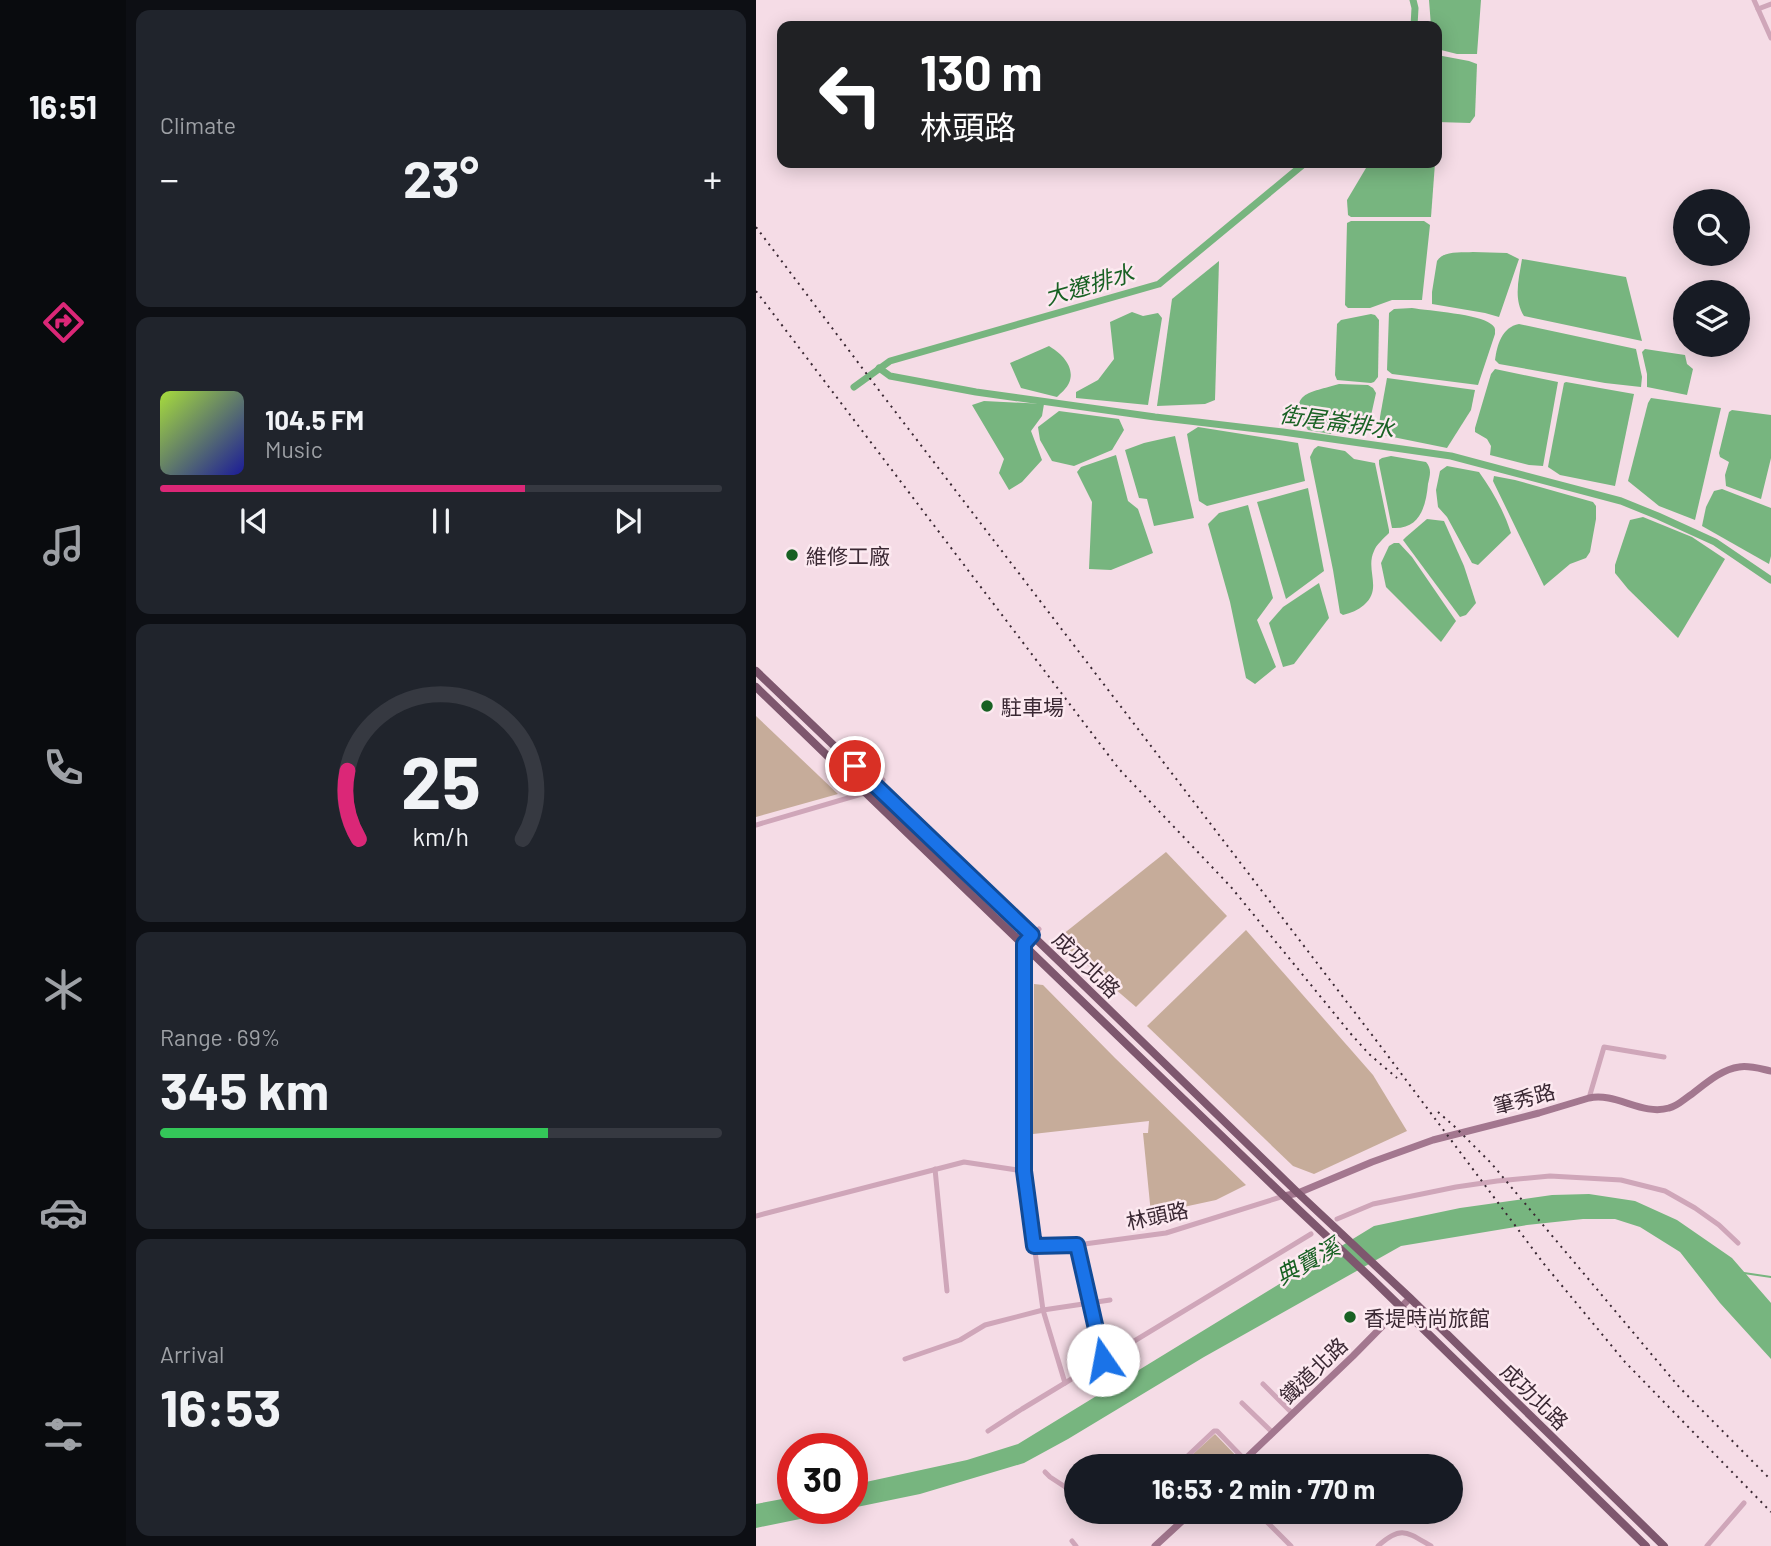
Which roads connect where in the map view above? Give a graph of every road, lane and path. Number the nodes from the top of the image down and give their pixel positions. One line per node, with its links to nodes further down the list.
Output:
1 (1754, 0): 3 (street)
2 (1771, 4): 3 (street)
3 (1758, 9): 4 (street)
4 (1771, 38)
5 (756, 671): 8 (main road, 成功北路)
6 (756, 687): 9 (main road, 成功北路)
7 (883, 780): 8 (street)
8 (875, 785): 9 (street); 11 (main road, 成功北路)
9 (865, 793): 10 (street); 12 (main road, 成功北路)
10 (756, 825)
11 (1035, 932): 12 (street); 18 (main road, 成功北路)
12 (1024, 944): 17 (street); 19 (main road, 成功北路)
13 (1664, 1057): 15 (street)
14 (1771, 1071): 15 (street, 筆秀路)
15 (1589, 1098): 18 (street, 筆秀路)
16 (935, 1170): 17 (street); 20 (street); 26 (street)
17 (1024, 1171): 25 (street)
18 (1298, 1193): 19 (street, 筆秀路); 21 (main road, 成功北路)
19 (1284, 1196): 24 (street, 林頭路); 30 (main road, 成功北路)
20 (756, 1216)
21 (1335, 1222): 23 (street); 27 (main road, 成功北路)
22 (1311, 1234): 33 (street)
23 (1738, 1243)
24 (1077, 1245): 25 (street, 林頭路); 29 (street)
25 (1034, 1246): 31 (street)
26 (947, 1291)
27 (1410, 1298): 30 (street, 鐵道北路); 53 (main road, 成功北路)
28 (1110, 1300): 29 (street)
29 (1091, 1304): 31 (street); 33 (street)
30 (1401, 1308): 37 (street, 鐵道北路); 52 (main road, 成功北路)
31 (1043, 1310): 32 (street); 34 (street)
32 (905, 1359)
33 (1103, 1360): 34 (street)
34 (1065, 1383): 38 (street)
35 (1263, 1384): 37 (street)
36 (1242, 1403): 39 (street)
37 (1293, 1414): 39 (street, 鐵道北路)
38 (988, 1431)
39 (1273, 1433): 42 (street, 鐵道北路)
40 (1190, 1454): 41 (street)
41 (1234, 1454)
42 (1251, 1454)
43 (1045, 1472): 44 (street)
44 (1064, 1486)
45 (1744, 1503): 54 (street)
46 (1178, 1524): 48 (street)
47 (1269, 1524): 49 (street)
48 (1155, 1546)
49 (1291, 1546)
50 (1378, 1546): 51 (street)
51 (1431, 1546)
52 (1646, 1546)
53 (1664, 1546)
54 (1707, 1546)

